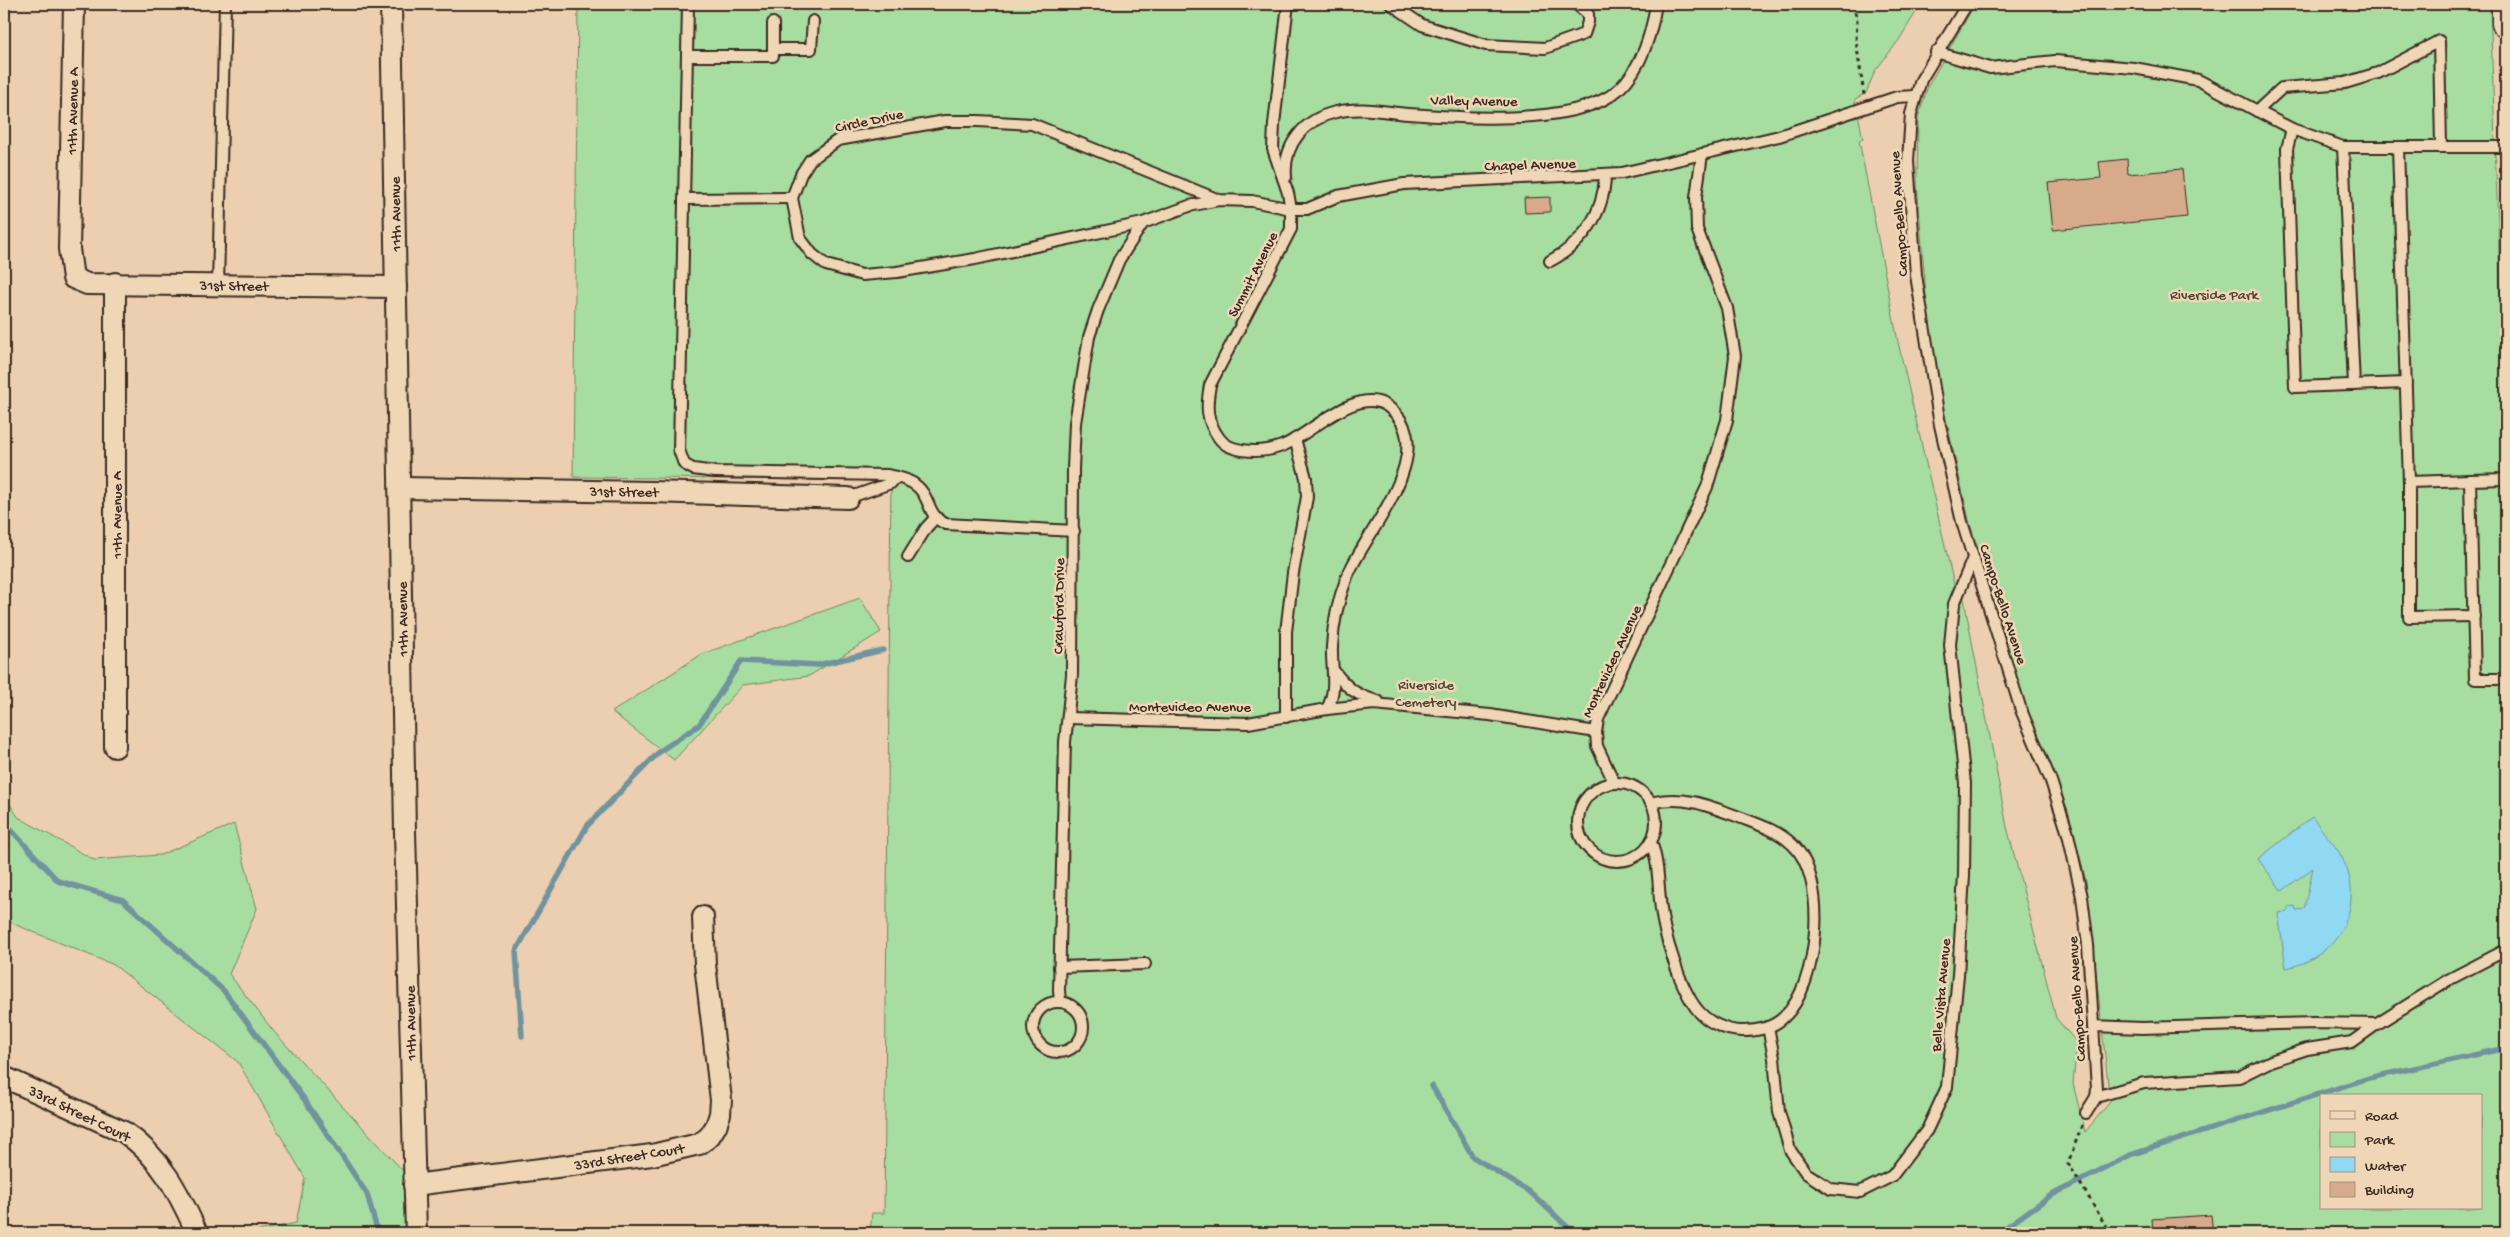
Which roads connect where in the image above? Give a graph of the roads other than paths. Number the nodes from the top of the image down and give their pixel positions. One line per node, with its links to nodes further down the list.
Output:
1 (74, 4): 33 (street, 11th Avenue A)
2 (225, 4): 35 (lane)
3 (391, 4): 36 (street, 11th Avenue)
4 (688, 4): 16 (lane)
5 (1288, 4): 26 (lane, Summit Avenue)
6 (1391, 4): 7 (lane)
7 (1576, 4)
8 (1656, 4): 26 (lane, Valley Avenue)
9 (1967, 4): 15 (lane, Campo-Bello Avenue)
10 (2506, 4): 13 (main road)
11 (813, 21): 14 (lane)
12 (773, 23): 14 (lane)
13 (2506, 23)
14 (773, 49): 16 (lane)
15 (1936, 52): 17 (lane, Campo-Bello Avenue); 18 (lane)
16 (687, 56): 28 (lane)
17 (1915, 96): 24 (lane, Chapel Avenue); 49 (lane, Campo-Bello Avenue)
18 (2257, 111): 19 (lane); 22 (lane)
19 (2292, 129): 20 (lane); 38 (lane)
20 (2343, 147): 21 (lane); 38 (lane)
21 (2398, 147): 22 (lane); 37 (lane)
22 (2441, 147): 23 (lane)
23 (2506, 147)
24 (1702, 154): 25 (lane, Chapel Avenue); 57 (lane, Montevideo Avenue)
25 (1605, 176): 30 (lane, Chapel Avenue); 32 (lane)
26 (1288, 193): 30 (lane, Summit Avenue)
27 (792, 198): 28 (lane); 29 (lane, Circle Drive); 31 (lane)
28 (685, 199): 40 (lane)
29 (1219, 200): 30 (lane, Chapel Avenue); 31 (lane, Chapel Avenue)
30 (1291, 209): 39 (lane, Summit Avenue)
31 (1143, 224): 47 (lane, Crawford Drive)
32 (1550, 261)
33 (73, 278): 34 (street, 31st Street)
34 (115, 283): 35 (street, 31st Street); 58 (street, 11th Avenue A)
35 (218, 285): 36 (street, 31st Street)
36 (396, 287): 44 (street, 11th Avenue)
37 (2406, 383): 38 (lane); 43 (lane)
38 (2354, 385)
39 (1295, 439): 51 (lane, Summit Avenue); 55 (lane)
40 (896, 477): 45 (lane); 46 (lane)
41 (2506, 479): 42 (lane)
42 (2470, 480): 43 (lane); 50 (lane)
43 (2409, 482): 50 (lane)
44 (400, 488): 45 (street, 31st Street); 73 (street, 11th Avenue)
45 (848, 498)
46 (936, 517): 47 (lane); 48 (lane)
47 (1074, 531): 56 (lane, Crawford Drive)
48 (908, 558)
49 (1972, 558): 68 (lane, Campo-Bello Avenue); 69 (lane, Belle Vista Avenue)
50 (2474, 616): 52 (lane)
51 (1332, 670): 53 (lane); 54 (lane, Summit Avenue)
52 (2506, 679)
53 (1391, 705): 54 (lane, Montevideo Avenue); 57 (lane, Montevideo Avenue)
54 (1327, 709): 55 (lane, Montevideo Avenue)
55 (1286, 717): 56 (lane, Montevideo Avenue)
56 (1068, 718): 65 (lane, Crawford Drive)
57 (1596, 732): 59 (lane)
58 (115, 748)
59 (1614, 782): 60 (lane); 61 (lane)
60 (1651, 803): 61 (lane); 69 (lane)
61 (1651, 842): 69 (lane)
62 (703, 917): 73 (street, 33rd Street Court)
63 (2506, 950): 67 (lane)
64 (1145, 964): 65 (lane)
65 (1059, 967): 66 (lane, Crawford Drive)
66 (1060, 1002): 66 (lane)
67 (2377, 1024): 68 (lane); 71 (lane)
68 (2093, 1026): 71 (lane, Campo-Bello Avenue)
69 (1768, 1028)
70 (4, 1076): 74 (street, 33rd Street Court)
71 (2096, 1097): 72 (lane)
72 (2086, 1113)
73 (414, 1185): 75 (street, 11th Avenue)
74 (197, 1233)
75 (416, 1233)

